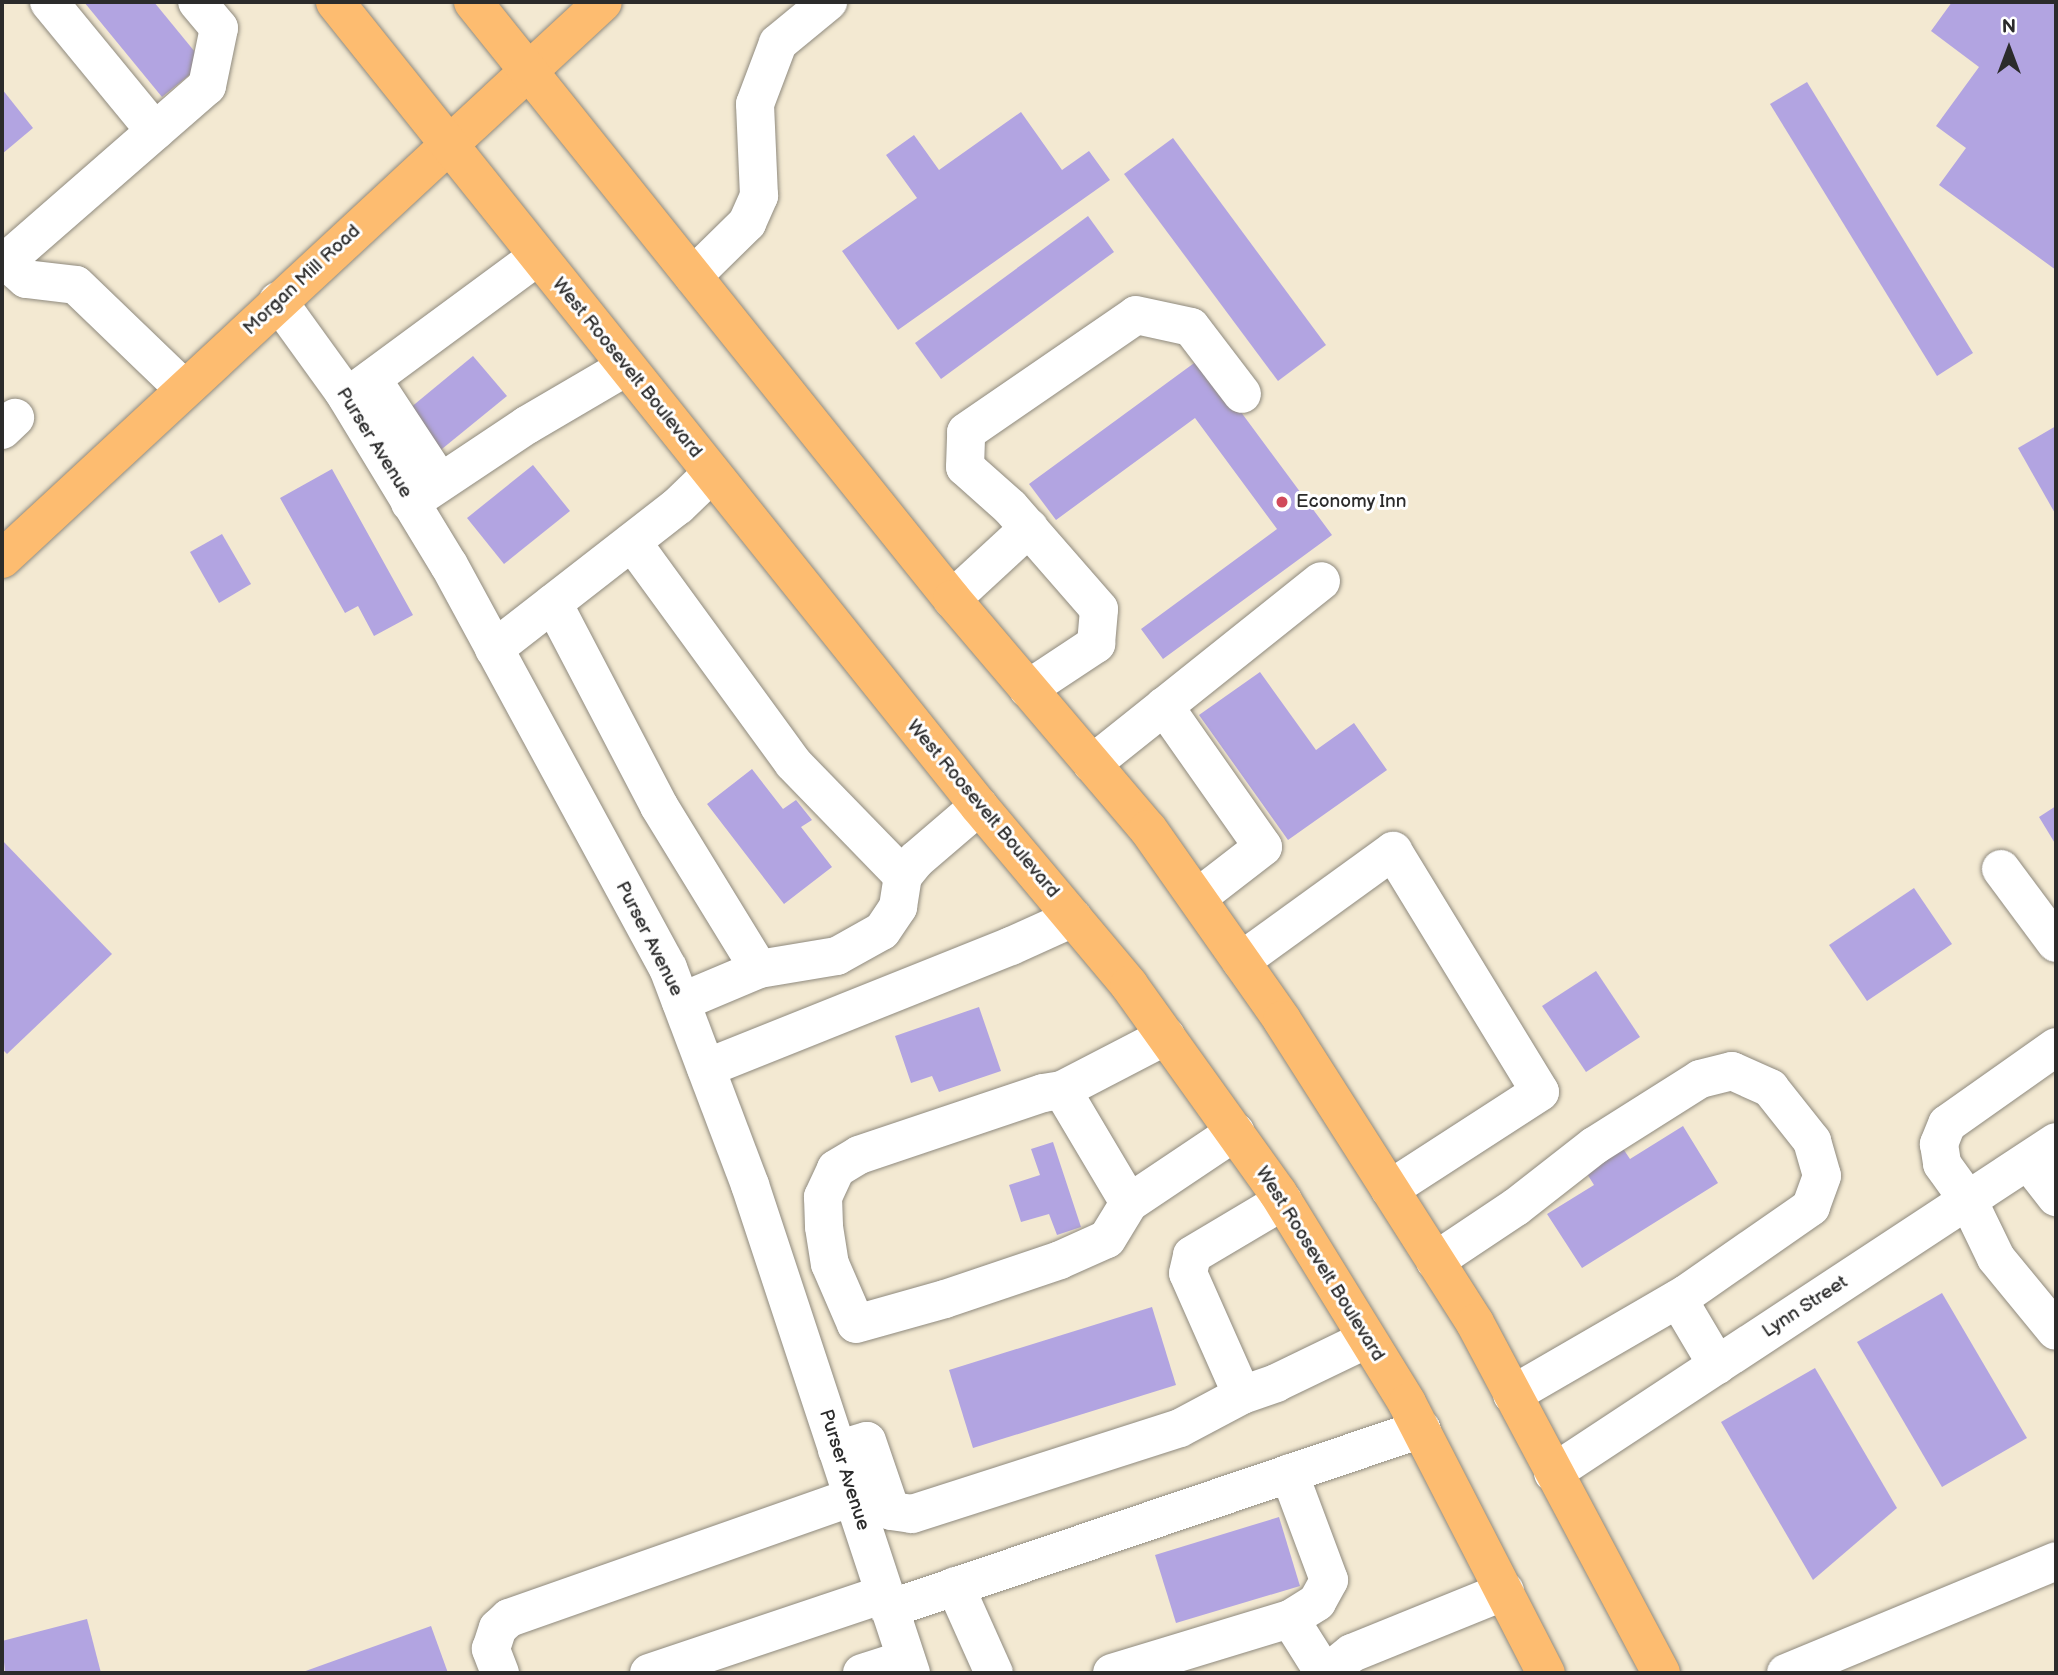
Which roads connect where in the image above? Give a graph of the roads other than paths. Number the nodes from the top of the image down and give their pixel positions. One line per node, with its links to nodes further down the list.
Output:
1 (49, 2): 8 (street)
2 (197, 2): 8 (street)
3 (335, 2): 9 (main road, West Roosevelt Boulevard)
4 (473, 2): 7 (main road)
5 (603, 2): 7 (main road, Morgan Mill Road)
6 (828, 2): 12 (street)
7 (528, 70): 9 (main road, Morgan Mill Road); 12 (main road)
8 (155, 131): 11 (street)
9 (448, 145): 10 (main road, West Roosevelt Boulevard); 13 (main road, Morgan Mill Road)
10 (537, 257): 14 (main road, West Roosevelt Boulevard); 15 (street)
11 (3, 260): 16 (street)
12 (693, 276): 24 (main road)
13 (278, 301): 15 (street, Purser Avenue); 16 (main road, Morgan Mill Road)
14 (626, 367): 18 (main road, West Roosevelt Boulevard); 19 (street)
15 (359, 388): 19 (street, Purser Avenue)
16 (184, 389): 22 (main road, Morgan Mill Road)
17 (1242, 394): 20 (street)
18 (711, 474): 21 (street); 30 (main road, West Roosevelt Boulevard)
19 (425, 493): 26 (street, Purser Avenue)
20 (1029, 528): 24 (street); 27 (street)
21 (632, 542): 25 (street); 32 (street)
22 (2, 559)
23 (1321, 581): 28 (street)
24 (952, 600): 27 (main road)
25 (553, 603): 26 (street); 37 (street)
26 (494, 649): 38 (street, Purser Avenue)
27 (1028, 689): 29 (main road)
28 (1164, 706): 29 (street); 33 (street)
29 (1092, 764): 33 (main road)
30 (978, 806): 32 (street); 34 (main road, West Roosevelt Boulevard)
31 (2001, 869): 35 (street)
32 (903, 876): 37 (street)
33 (1197, 898): 36 (main road)
34 (1073, 918): 39 (main road, West Roosevelt Boulevard); 41 (street)
35 (2056, 943)
36 (1241, 961): 45 (main road); 45 (street)
37 (759, 970): 38 (street)
38 (681, 1002): 41 (street, Purser Avenue)
39 (1166, 1036): 42 (street); 43 (main road, West Roosevelt Boulevard)
40 (2056, 1048): 47 (street)
41 (706, 1068): 52 (street, Purser Avenue)
42 (1062, 1090): 49 (street); 51 (street)
43 (1235, 1132): 48 (main road, West Roosevelt Boulevard); 49 (street)
44 (2042, 1151): 46 (street); 47 (street, Lynn Street)
45 (1390, 1189): 50 (main road)
46 (2056, 1197)
47 (1968, 1200): 55 (street); 58 (street, Lynn Street)
48 (1283, 1201): 56 (main road, West Roosevelt Boulevard); 59 (street)
49 (1129, 1203): 54 (street)
50 (1435, 1261): 53 (street); 60 (main road)
51 (830, 1264): 52 (street); 54 (street)
52 (780, 1276): 57 (street, Purser Avenue)
53 (1678, 1299): 58 (street); 60 (street)
54 (856, 1324): 57 (street)
55 (2056, 1331)
56 (1367, 1339): 59 (street); 61 (main road, West Roosevelt Boulevard)
57 (802, 1343): 62 (street, Purser Avenue)
58 (1717, 1365): 63 (street, Lynn Street)
59 (1242, 1395): 62 (street)
60 (1512, 1395): 63 (main road)
61 (1421, 1429): 64 (street); 68 (main road, West Roosevelt Boulevard)
62 (837, 1450): 65 (street, Purser Avenue)
63 (1553, 1473): 79 (main road)
64 (1289, 1474): 67 (street); 70 (street)
65 (852, 1497): 69 (street, Purser Avenue); 72 (street)
66 (2056, 1561): 80 (street)
67 (955, 1586): 69 (street); 75 (street)
68 (1505, 1591): 77 (street); 78 (main road, West Roosevelt Boulevard)
69 (887, 1601): 71 (street, Purser Avenue); 73 (street)
70 (1290, 1619): 76 (street); 77 (street)
71 (908, 1666): 74 (street)
72 (500, 1673)
73 (649, 1673)
74 (862, 1673)
75 (994, 1673)
76 (1112, 1673)
77 (1325, 1673)
78 (1546, 1673)
79 (1661, 1673)
80 (1786, 1673)

